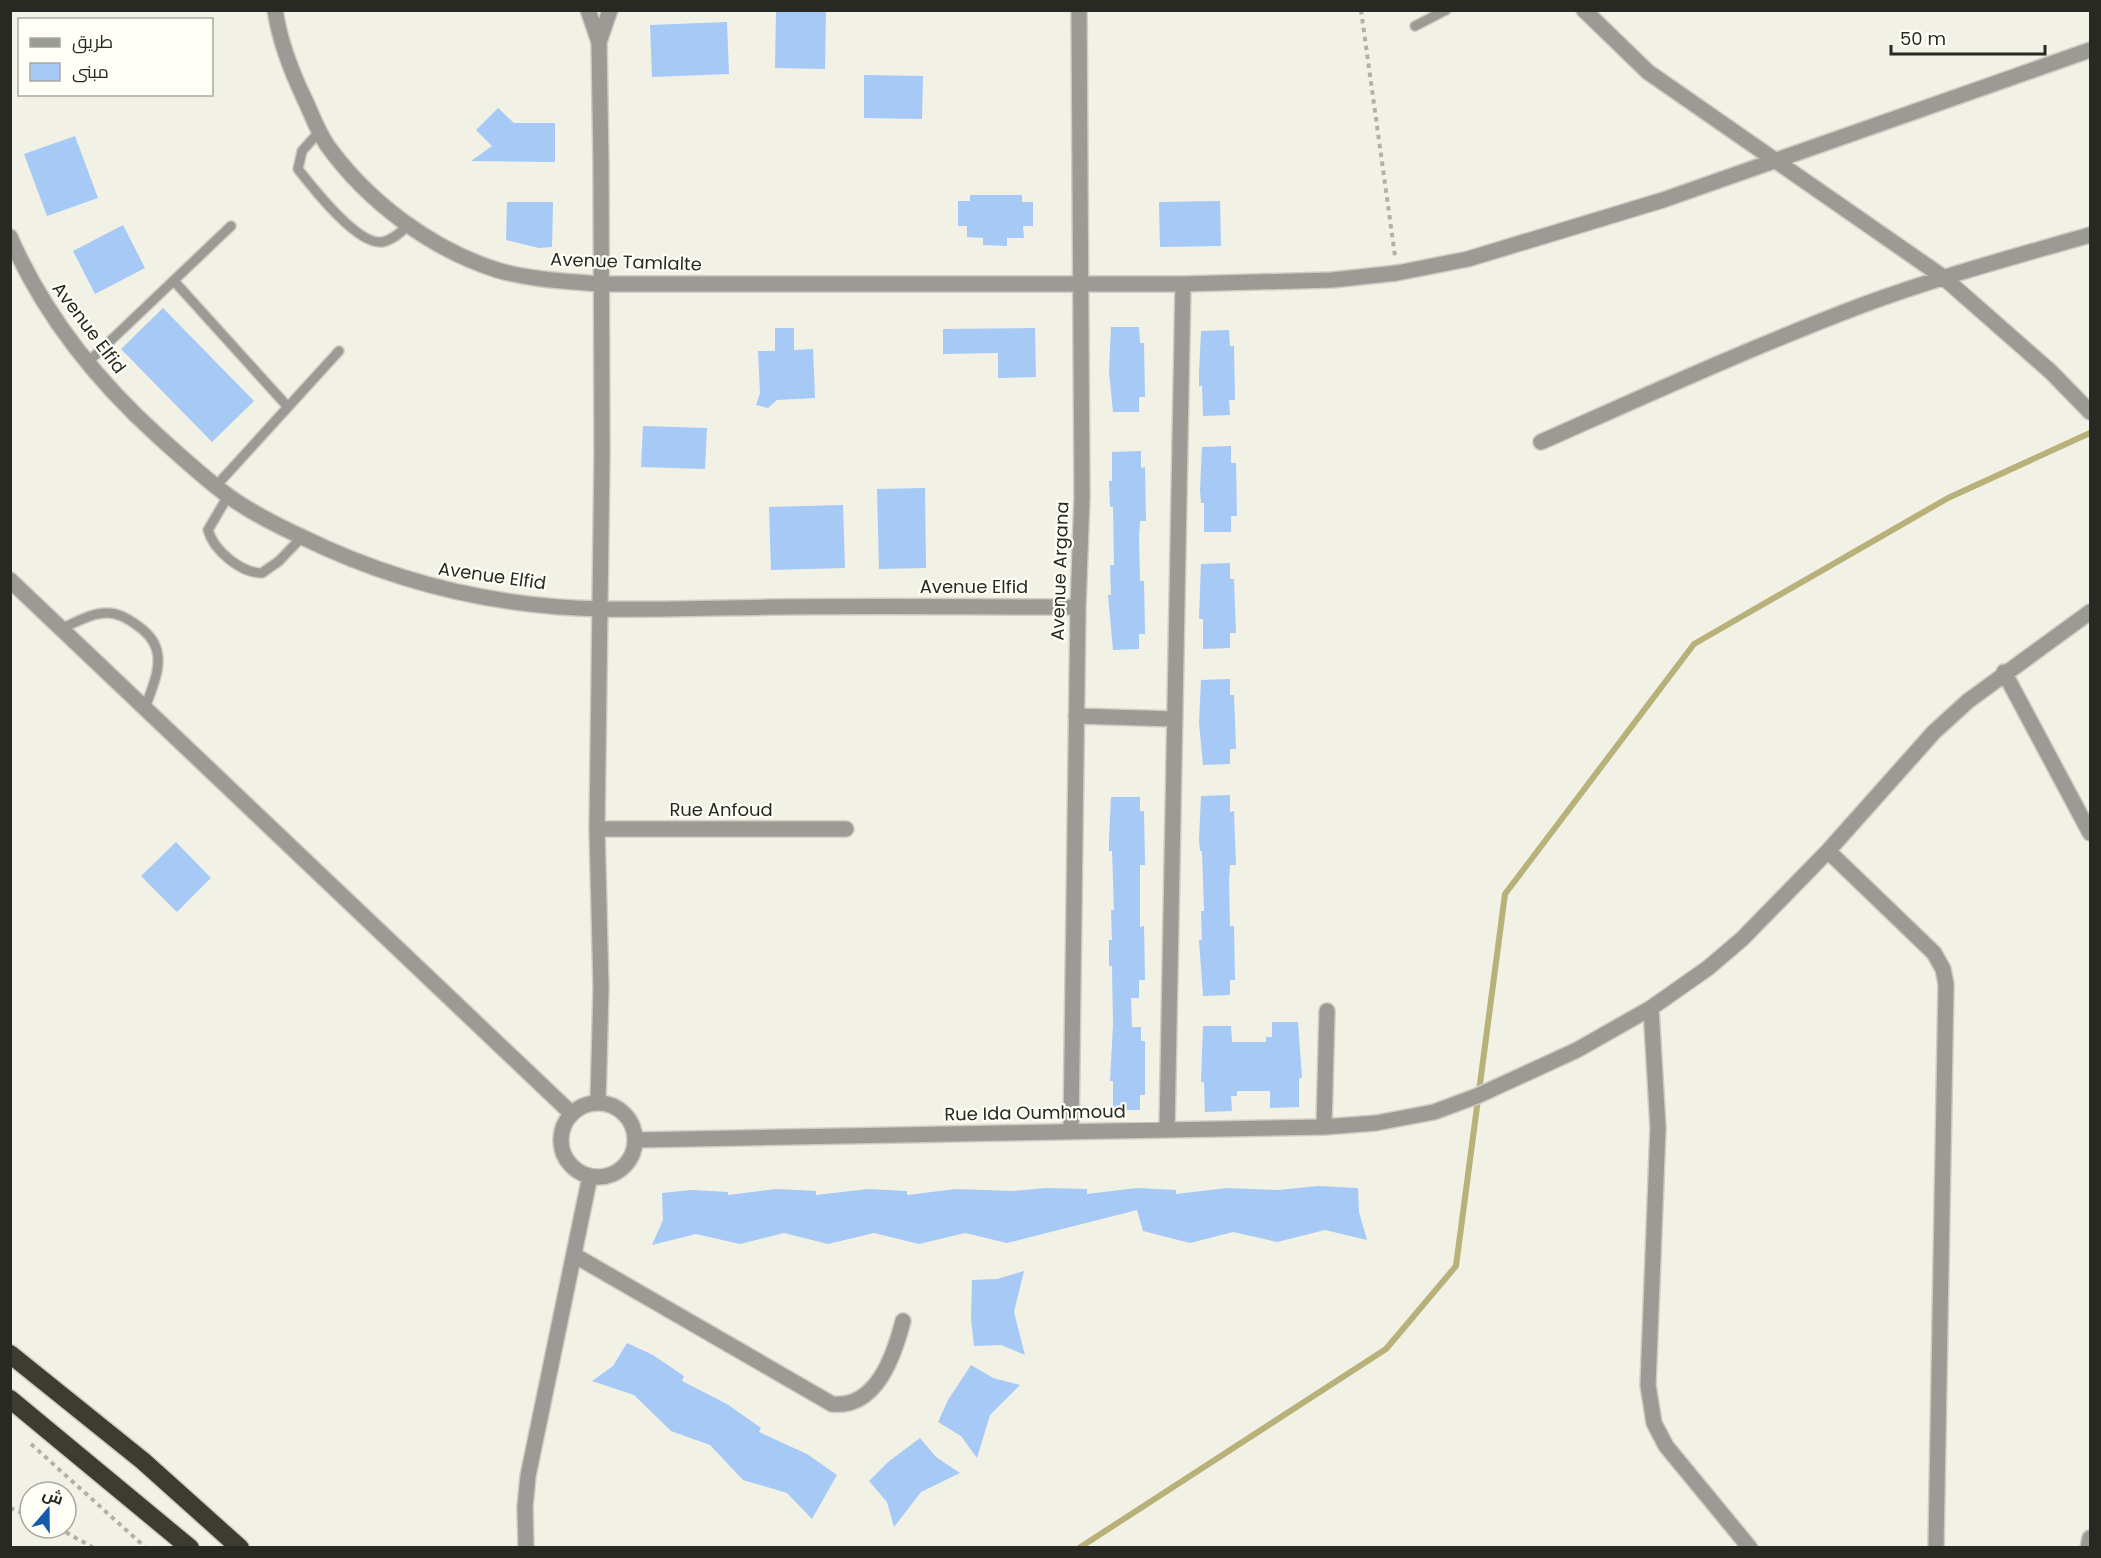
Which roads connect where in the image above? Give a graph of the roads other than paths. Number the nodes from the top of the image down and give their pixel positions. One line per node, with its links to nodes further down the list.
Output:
1 (275, 10): 10 (street, Avenue Tamlalte)
2 (588, 10): 8 (street)
3 (610, 10): 8 (street)
4 (1079, 10): 19 (street, Avenue Argana)
5 (1446, 10): 7 (lane)
6 (1584, 10): 11 (street)
7 (1415, 26)
8 (599, 42): 18 (street)
9 (2091, 50): 11 (street, Avenue Tamlalte)
10 (320, 131): 12 (street, Avenue Tamlalte); 12 (lane)
11 (1778, 160): 16 (street); 20 (street, Avenue Tamlalte)
12 (410, 224): 18 (street, Avenue Tamlalte)
13 (231, 226): 17 (lane)
14 (2091, 235): 16 (street)
15 (10, 237): 22 (street, Avenue Elfid)
16 (1943, 277): 24 (street); 25 (street)
17 (174, 281): 22 (lane); 23 (lane)
18 (601, 284): 19 (street, Avenue Tamlalte); 30 (street)
19 (1079, 284): 20 (street, Avenue Tamlalte); 29 (street, Avenue Argana)
20 (1183, 284): 36 (street)
21 (339, 351): 23 (lane)
22 (87, 363): 26 (street, Avenue Elfid)
23 (288, 407): 26 (lane)
24 (2091, 412)
25 (1541, 442)
26 (222, 491): 27 (street, Avenue Elfid); 27 (lane)
27 (302, 537): 30 (street, Avenue Elfid)
28 (10, 580): 32 (street)
29 (1078, 607): 30 (street, Avenue Elfid); 35 (street, Avenue Argana)
30 (599, 609): 37 (street)
31 (2091, 612): 33 (street, Rue Ida Oumhmoud)
32 (60, 629): 34 (street); 34 (lane)
33 (2004, 672): 39 (street); 40 (street, Rue Ida Oumhmoud)
34 (145, 708): 44 (street)
35 (1076, 716): 36 (street); 47 (street, Avenue Argana)
36 (1175, 719): 46 (street)
37 (597, 829): 38 (street, Rue Anfoud); 43 (street)
38 (846, 829)
39 (2091, 833)
40 (1828, 851): 41 (street, Rue Ida Oumhmoud); 59 (street)
41 (1651, 1008): 45 (street, Rue Ida Oumhmoud); 58 (street)
42 (1327, 1011): 45 (street)
43 (598, 1102): 44 (street); 48 (street)
44 (571, 1113): 49 (street)
45 (1324, 1126): 46 (street, Rue Ida Oumhmoud)
46 (1167, 1130): 47 (street, Rue Ida Oumhmoud)
47 (1071, 1132): 48 (street, Rue Ida Oumhmoud)
48 (636, 1140): 49 (street)
49 (590, 1176): 50 (street)
50 (574, 1255): 51 (street); 57 (street)
51 (903, 1321)
52 (10, 1354): 56 (highway)
53 (10, 1399): 55 (highway)
54 (2091, 1538): 60 (street)
55 (190, 1548)
56 (240, 1548)
57 (526, 1548)
58 (1750, 1548)
59 (1936, 1548)
60 (2088, 1548)

